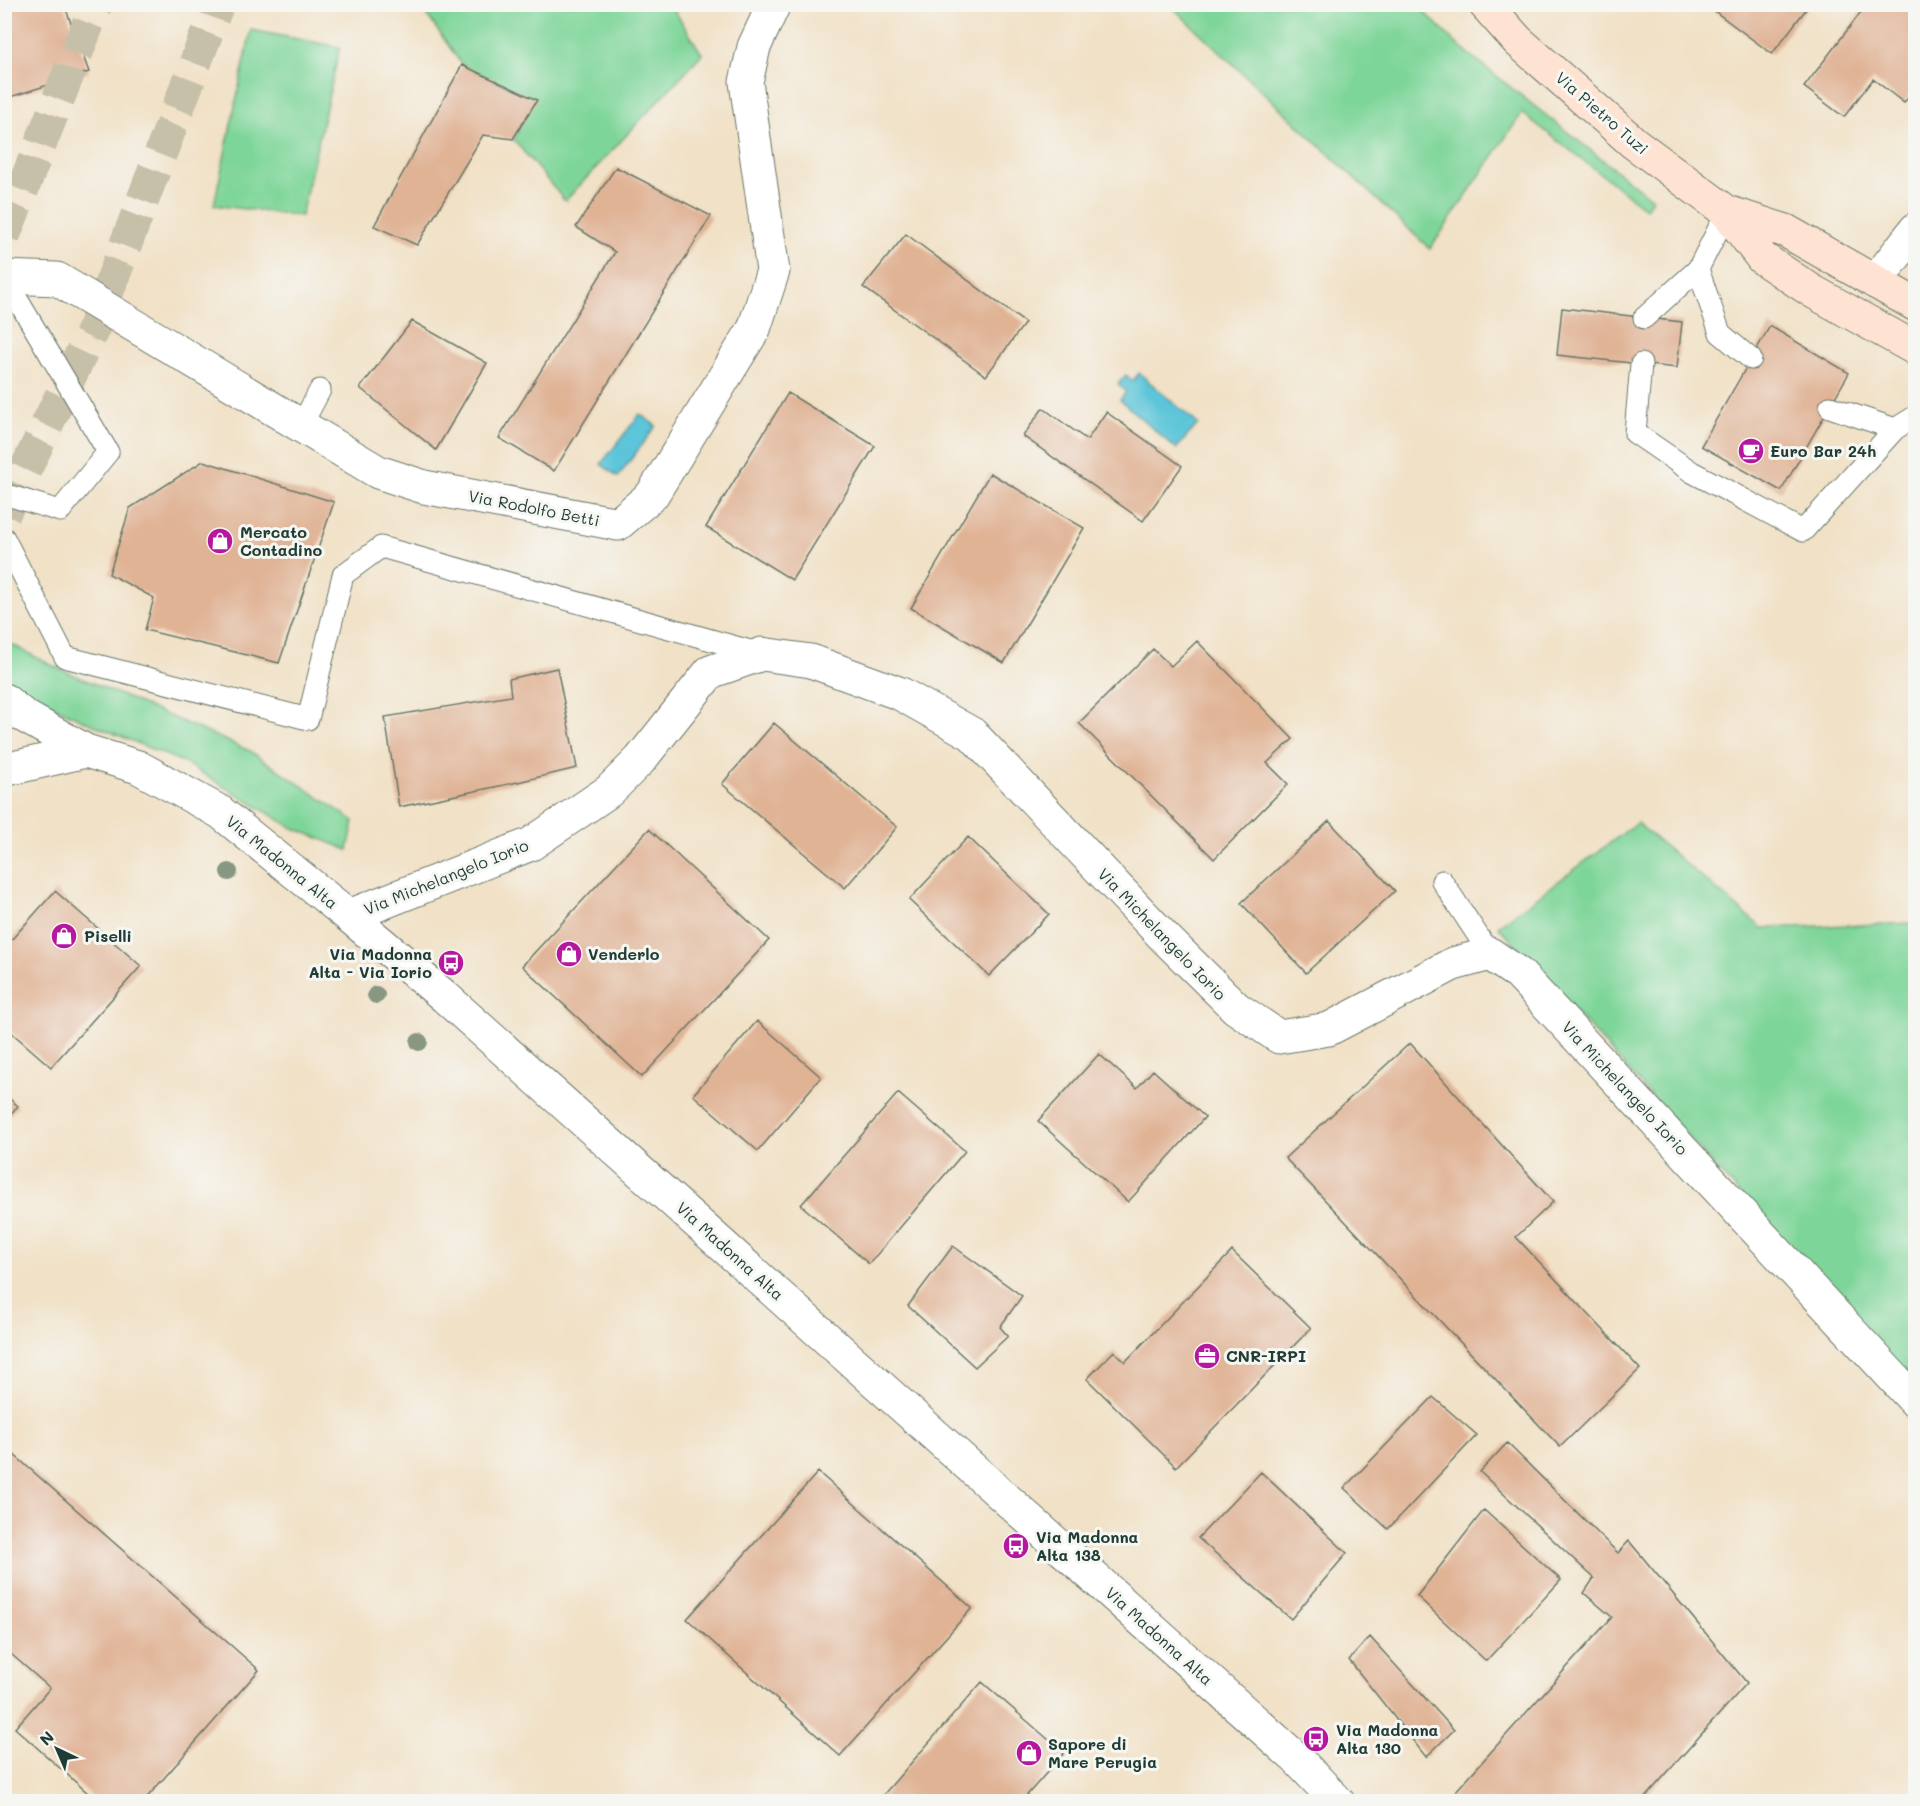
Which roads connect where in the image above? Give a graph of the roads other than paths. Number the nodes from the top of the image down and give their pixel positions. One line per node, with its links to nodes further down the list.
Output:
1 (774, 4): 16 (street, Via Rodolfo Betti)
2 (1485, 4): 3 (main road, Via Pietro Tuzi)
3 (1727, 212): 5 (lane); 7 (main road, Via Pietro Tuzi); 10 (main road, Via Pietro Tuzi)
4 (1916, 229): 7 (street)
5 (1698, 269): 9 (lane); 11 (lane)
6 (4, 277): 16 (street, Via Rodolfo Betti); 18 (lane)
7 (1875, 282): 8 (main road, Via Pietro Tuzi)
8 (1916, 305)
9 (1644, 318)
10 (1916, 349)
11 (1751, 360)
12 (1641, 364): 17 (lane)
13 (320, 390): 16 (lane)
14 (1830, 407): 17 (lane)
15 (1916, 416): 17 (lane)
16 (301, 426)
17 (1895, 429)
18 (4, 494)
19 (4, 538): 20 (lane)
20 (762, 654): 25 (street, Via Michelangelo Iorio); 26 (street, Via Michelangelo Iorio)
21 (4, 700): 22 (street, Via Madonna Alta)
22 (86, 751): 23 (street); 25 (street, Via Madonna Alta)
23 (4, 770)
24 (1442, 881): 26 (lane)
25 (350, 916): 28 (street, Via Madonna Alta)
26 (1490, 954): 27 (street, Via Michelangelo Iorio)
27 (1916, 1402)
28 (1338, 1802)

